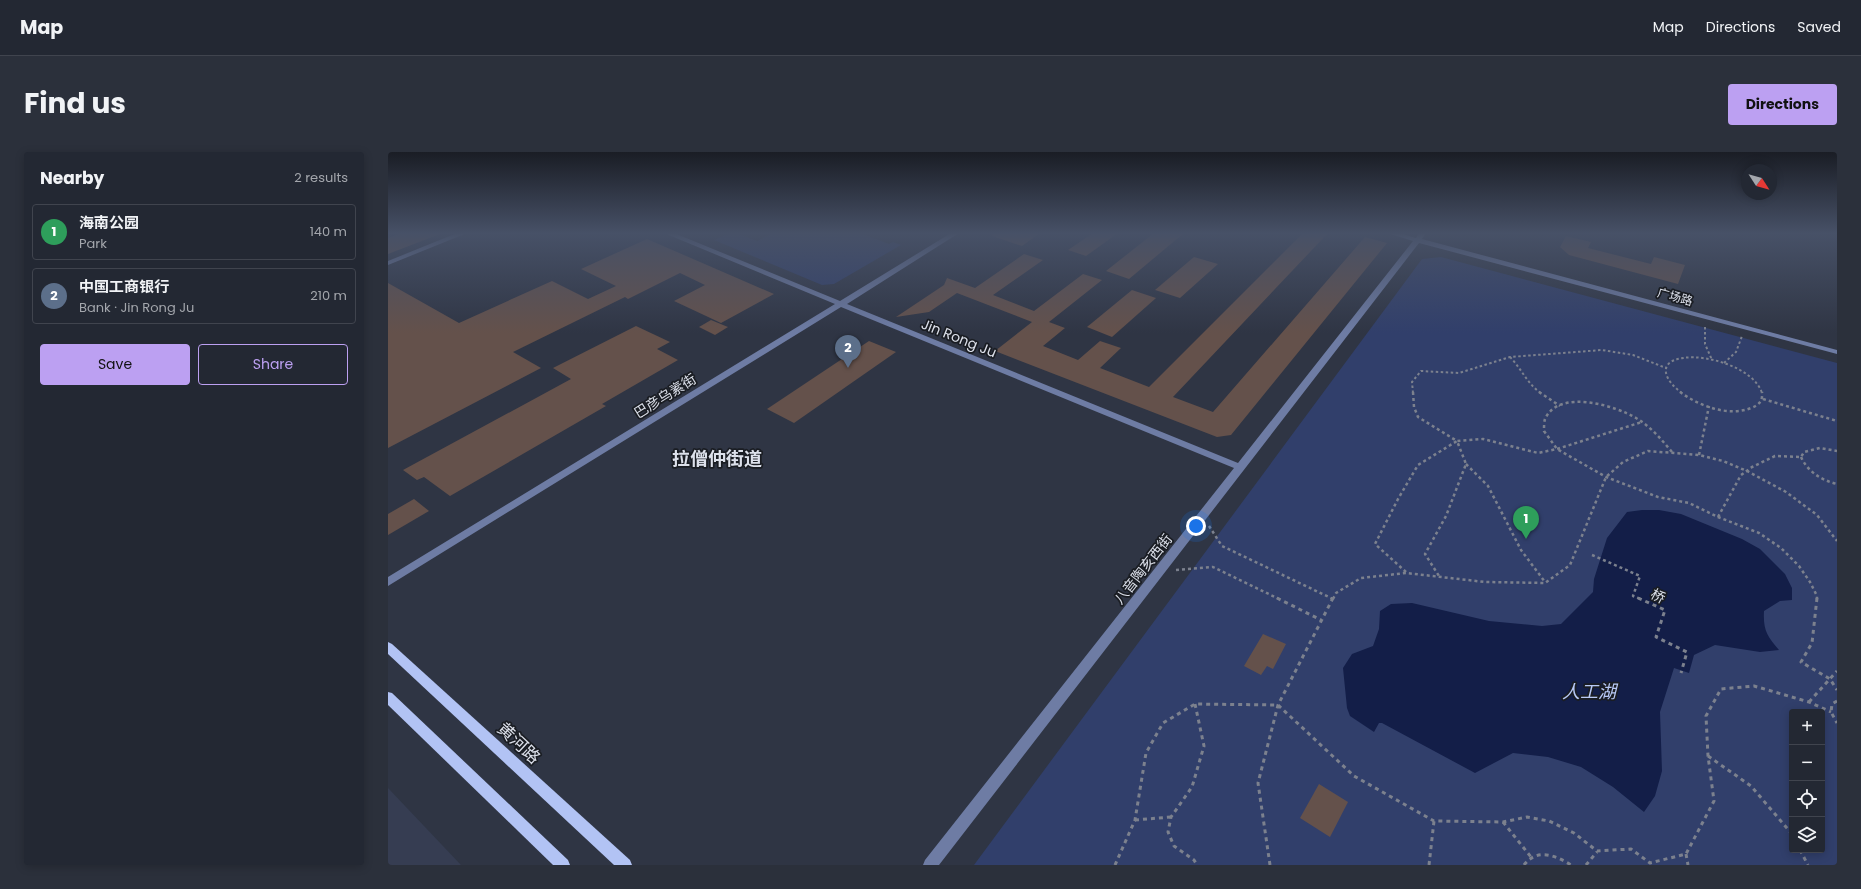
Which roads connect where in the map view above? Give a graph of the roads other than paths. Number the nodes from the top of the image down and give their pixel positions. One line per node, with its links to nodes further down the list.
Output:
1 (749, 266): 7 (street, Jin Rong Ju)
2 (897, 266): 7 (street, 巴彦乌素街)
3 (900, 266): 7 (street, 巴彦乌素街)
4 (1395, 266): 10 (street, 八音陶亥西街)
5 (1526, 266): 9 (street, 广场路)
6 (1533, 266): 8 (street, 广场路)
7 (839, 303): 10 (street, Jin Rong Ju); 11 (street, 巴彦乌素街); 12 (street, 巴彦乌素街)
8 (1837, 346)
9 (1837, 352)
10 (1240, 467): 17 (street, 八音陶亥西街)
11 (388, 575)
12 (388, 582)
13 (388, 647): 16 (main road, 黄河路)
14 (388, 697): 15 (main road)
15 (563, 865)
16 (625, 865)
17 (930, 865)

